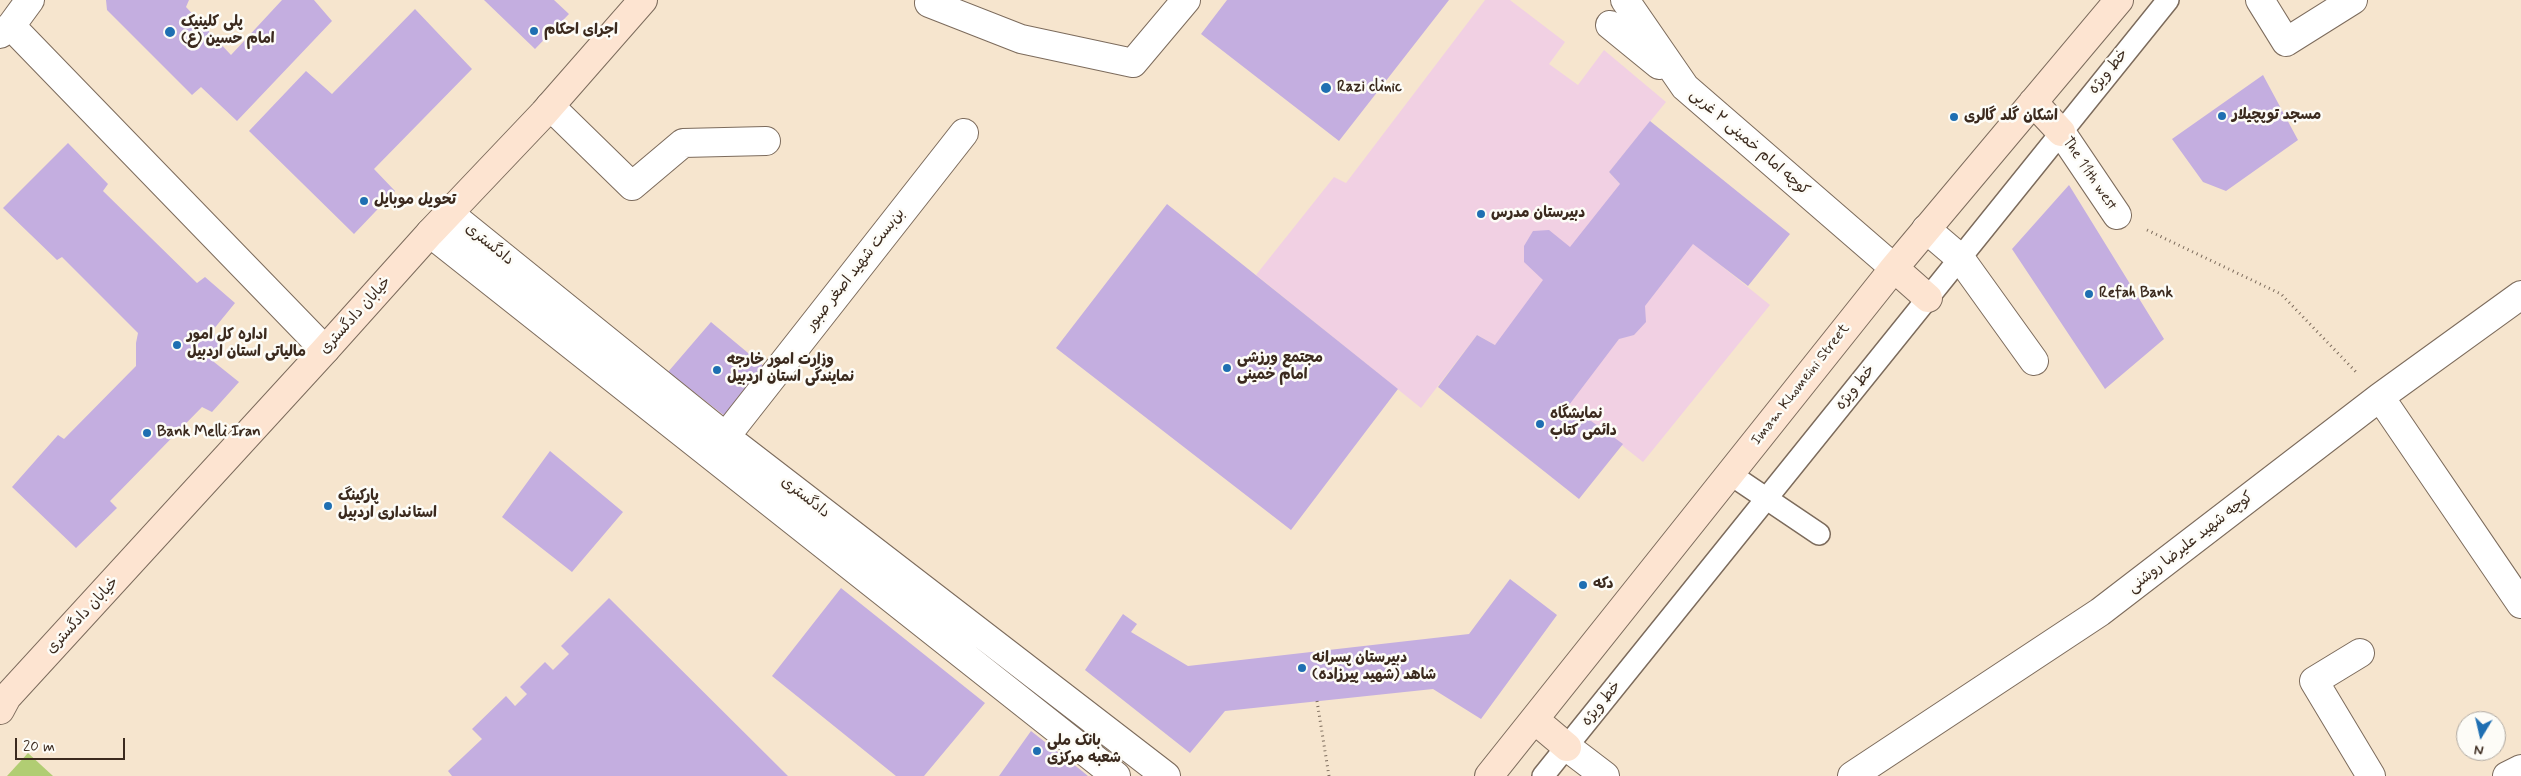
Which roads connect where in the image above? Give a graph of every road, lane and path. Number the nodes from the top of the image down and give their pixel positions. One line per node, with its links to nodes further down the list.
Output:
1 (30, 0): 11 (street)
2 (642, 0): 14 (main road, خیابان دادگستری)
3 (1186, 0): 9 (street)
4 (1625, 0): 12 (street, کوچه امام خمینی ۲ غربی)
5 (2119, 0): 13 (main road, Imam Khomeini Street)
6 (2168, 0): 16 (lane, خط ویژه)
7 (2260, 0): 8 (street)
8 (2353, 0)
9 (929, 3)
10 (1610, 25): 12 (street)
11 (6, 30): 26 (street)
12 (1685, 87): 23 (street, کوچه امام خمینی ۲ غربی)
13 (2033, 102): 16 (main road); 20 (main road, Imam Khomeini Street)
14 (550, 106): 17 (street); 18 (main road, خیابان دادگستری)
15 (964, 132): 29 (street, بن‌بست شهید اصغر صبور)
16 (2061, 132): 19 (street, The 11th west); 22 (lane, خط ویژه)
17 (766, 141)
18 (450, 214): 21 (main road, خیابان دادگستری); 29 (street, دادگستری)
19 (2117, 215): 28 (path)
20 (1926, 229): 22 (street); 23 (main road, Imam Khomeini Street)
21 (430, 233): 26 (main road, خیابان دادگستری); 29 (street)
22 (1960, 258): 25 (lane, خط ویژه); 27 (street)
23 (1894, 268): 25 (main road); 30 (main road, Imam Khomeini Street)
24 (2521, 295): 28 (street, کوچه شهید علیرضا روشنی)
25 (1928, 298): 31 (lane, خط ویژه)
26 (325, 350): 37 (main road, خیابان دادگستری)
27 (2034, 360)
28 (2380, 398): 33 (street); 48 (street, کوچه شهید علیرضا روشنی)
29 (718, 446): 35 (street, دادگستری); 38 (street)
30 (1730, 474): 31 (lane); 39 (main road, Imam Khomeini Street)
31 (1767, 499): 32 (lane); 40 (lane, خط ویژه)
32 (1819, 534)
33 (2518, 593)
34 (2360, 653): 49 (street)
35 (1053, 689): 38 (street); 43 (street, دادگستری)
36 (1317, 701): 44 (path)
37 (2, 703)
38 (1033, 710): 42 (street)
39 (1535, 720): 40 (main road); 45 (main road, Imam Khomeini Street)
40 (1567, 747): 46 (lane, خط ویژه); 47 (street)
41 (2521, 769): 50 (street)
42 (1116, 776)
43 (1166, 776)
44 (1329, 776)
45 (1490, 776)
46 (1544, 776)
47 (1605, 776)
48 (1852, 776)
49 (2371, 776)
50 (2508, 776)

